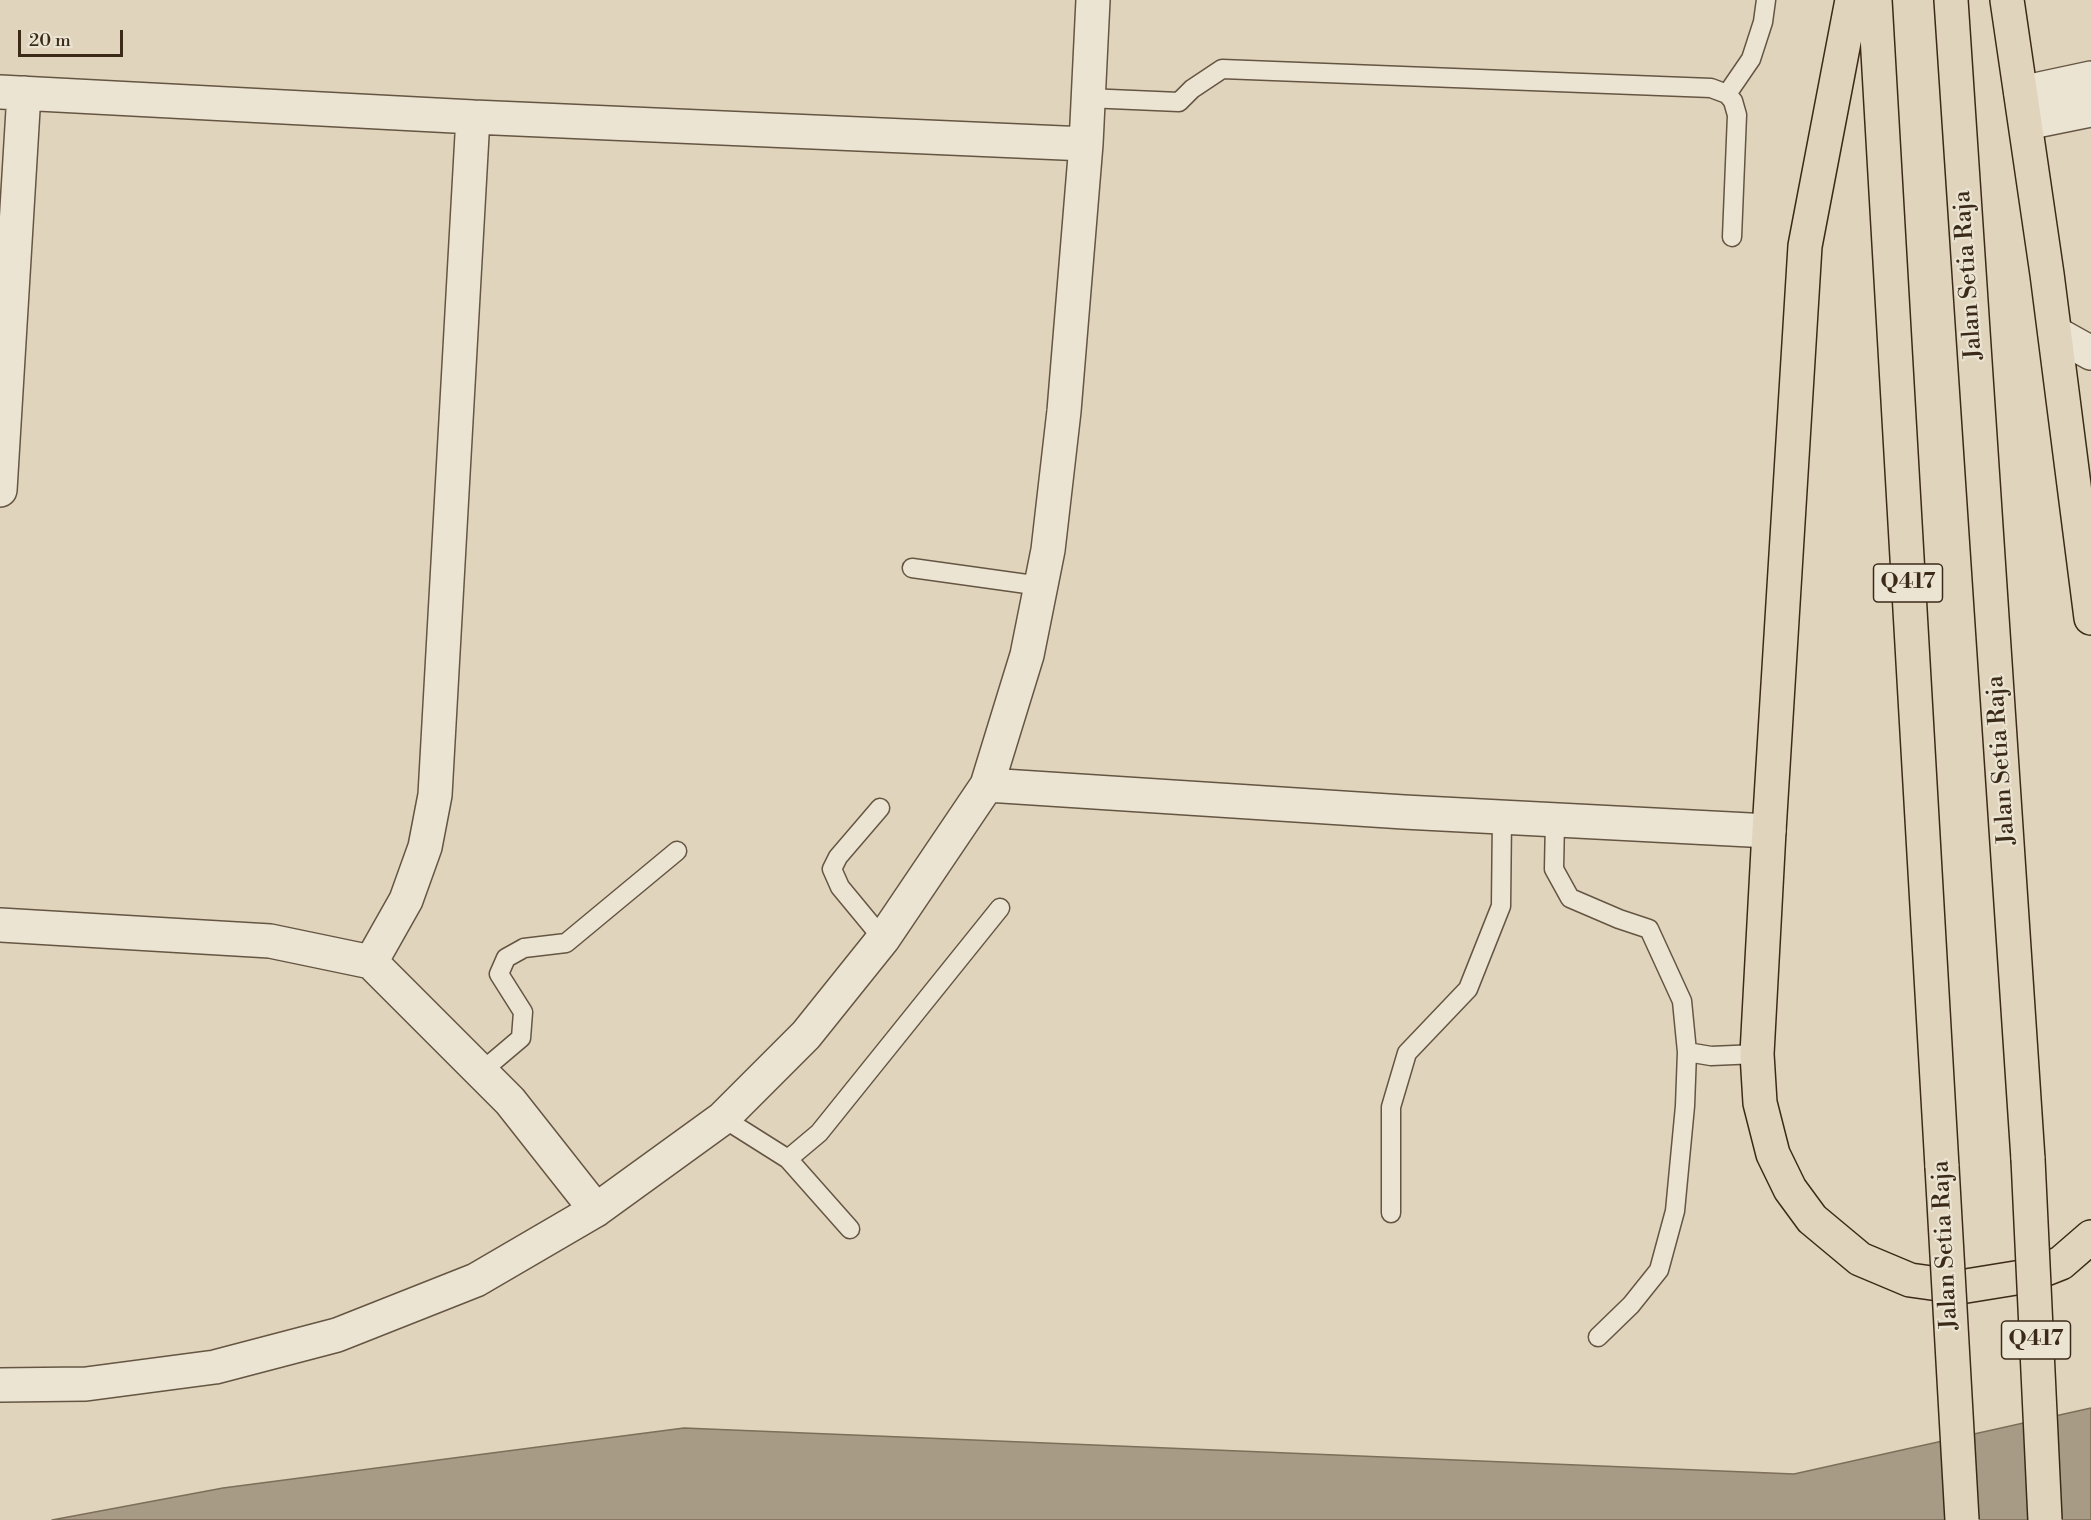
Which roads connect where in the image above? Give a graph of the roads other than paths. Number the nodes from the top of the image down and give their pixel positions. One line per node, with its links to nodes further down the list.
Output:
1 (1093, 0): 10 (street)
2 (1766, 0): 9 (lane)
3 (1852, 0): 26 (highway)
4 (1875, 0): 43 (highway, Jalan Setia Raja / Q417, bridge)
5 (1951, 0): 44 (highway, Jalan Setia Raja / Q417, bridge)
6 (2007, 0): 11 (highway)
7 (2091, 78): 11 (street)
8 (12, 93): 13 (street); 18 (street)
9 (1727, 94): 10 (lane); 15 (lane)
10 (1087, 98): 14 (street)
11 (2023, 108): 12 (street); 16 (highway)
12 (2091, 110)
13 (473, 117): 14 (street); 31 (street)
14 (1086, 144): 20 (street)
15 (1732, 237)
16 (2055, 333): 17 (street); 21 (highway)
17 (2091, 353)
18 (0, 490)
19 (912, 568): 20 (lane)
20 (1041, 586): 22 (street)
21 (2091, 618)
22 (987, 785): 24 (street); 30 (street)
23 (880, 808): 30 (lane)
24 (1502, 817): 25 (street); 38 (lane)
25 (1555, 820): 26 (street); 32 (lane)
26 (1769, 831): 33 (highway)
27 (677, 851): 34 (lane)
28 (1000, 908): 36 (lane)
29 (0, 925): 31 (street)
30 (883, 939): 35 (street)
31 (371, 962): 34 (street)
32 (1687, 1052): 33 (lane); 41 (lane)
33 (1758, 1053): 40 (highway)
34 (482, 1071): 37 (street)
35 (723, 1118): 36 (lane); 37 (street)
36 (788, 1159): 39 (lane)
37 (596, 1210): 42 (street)
38 (1391, 1213)
39 (850, 1228)
40 (2091, 1237)
41 (1598, 1337)
42 (0, 1385)
43 (1962, 1520)
44 (2045, 1520)

